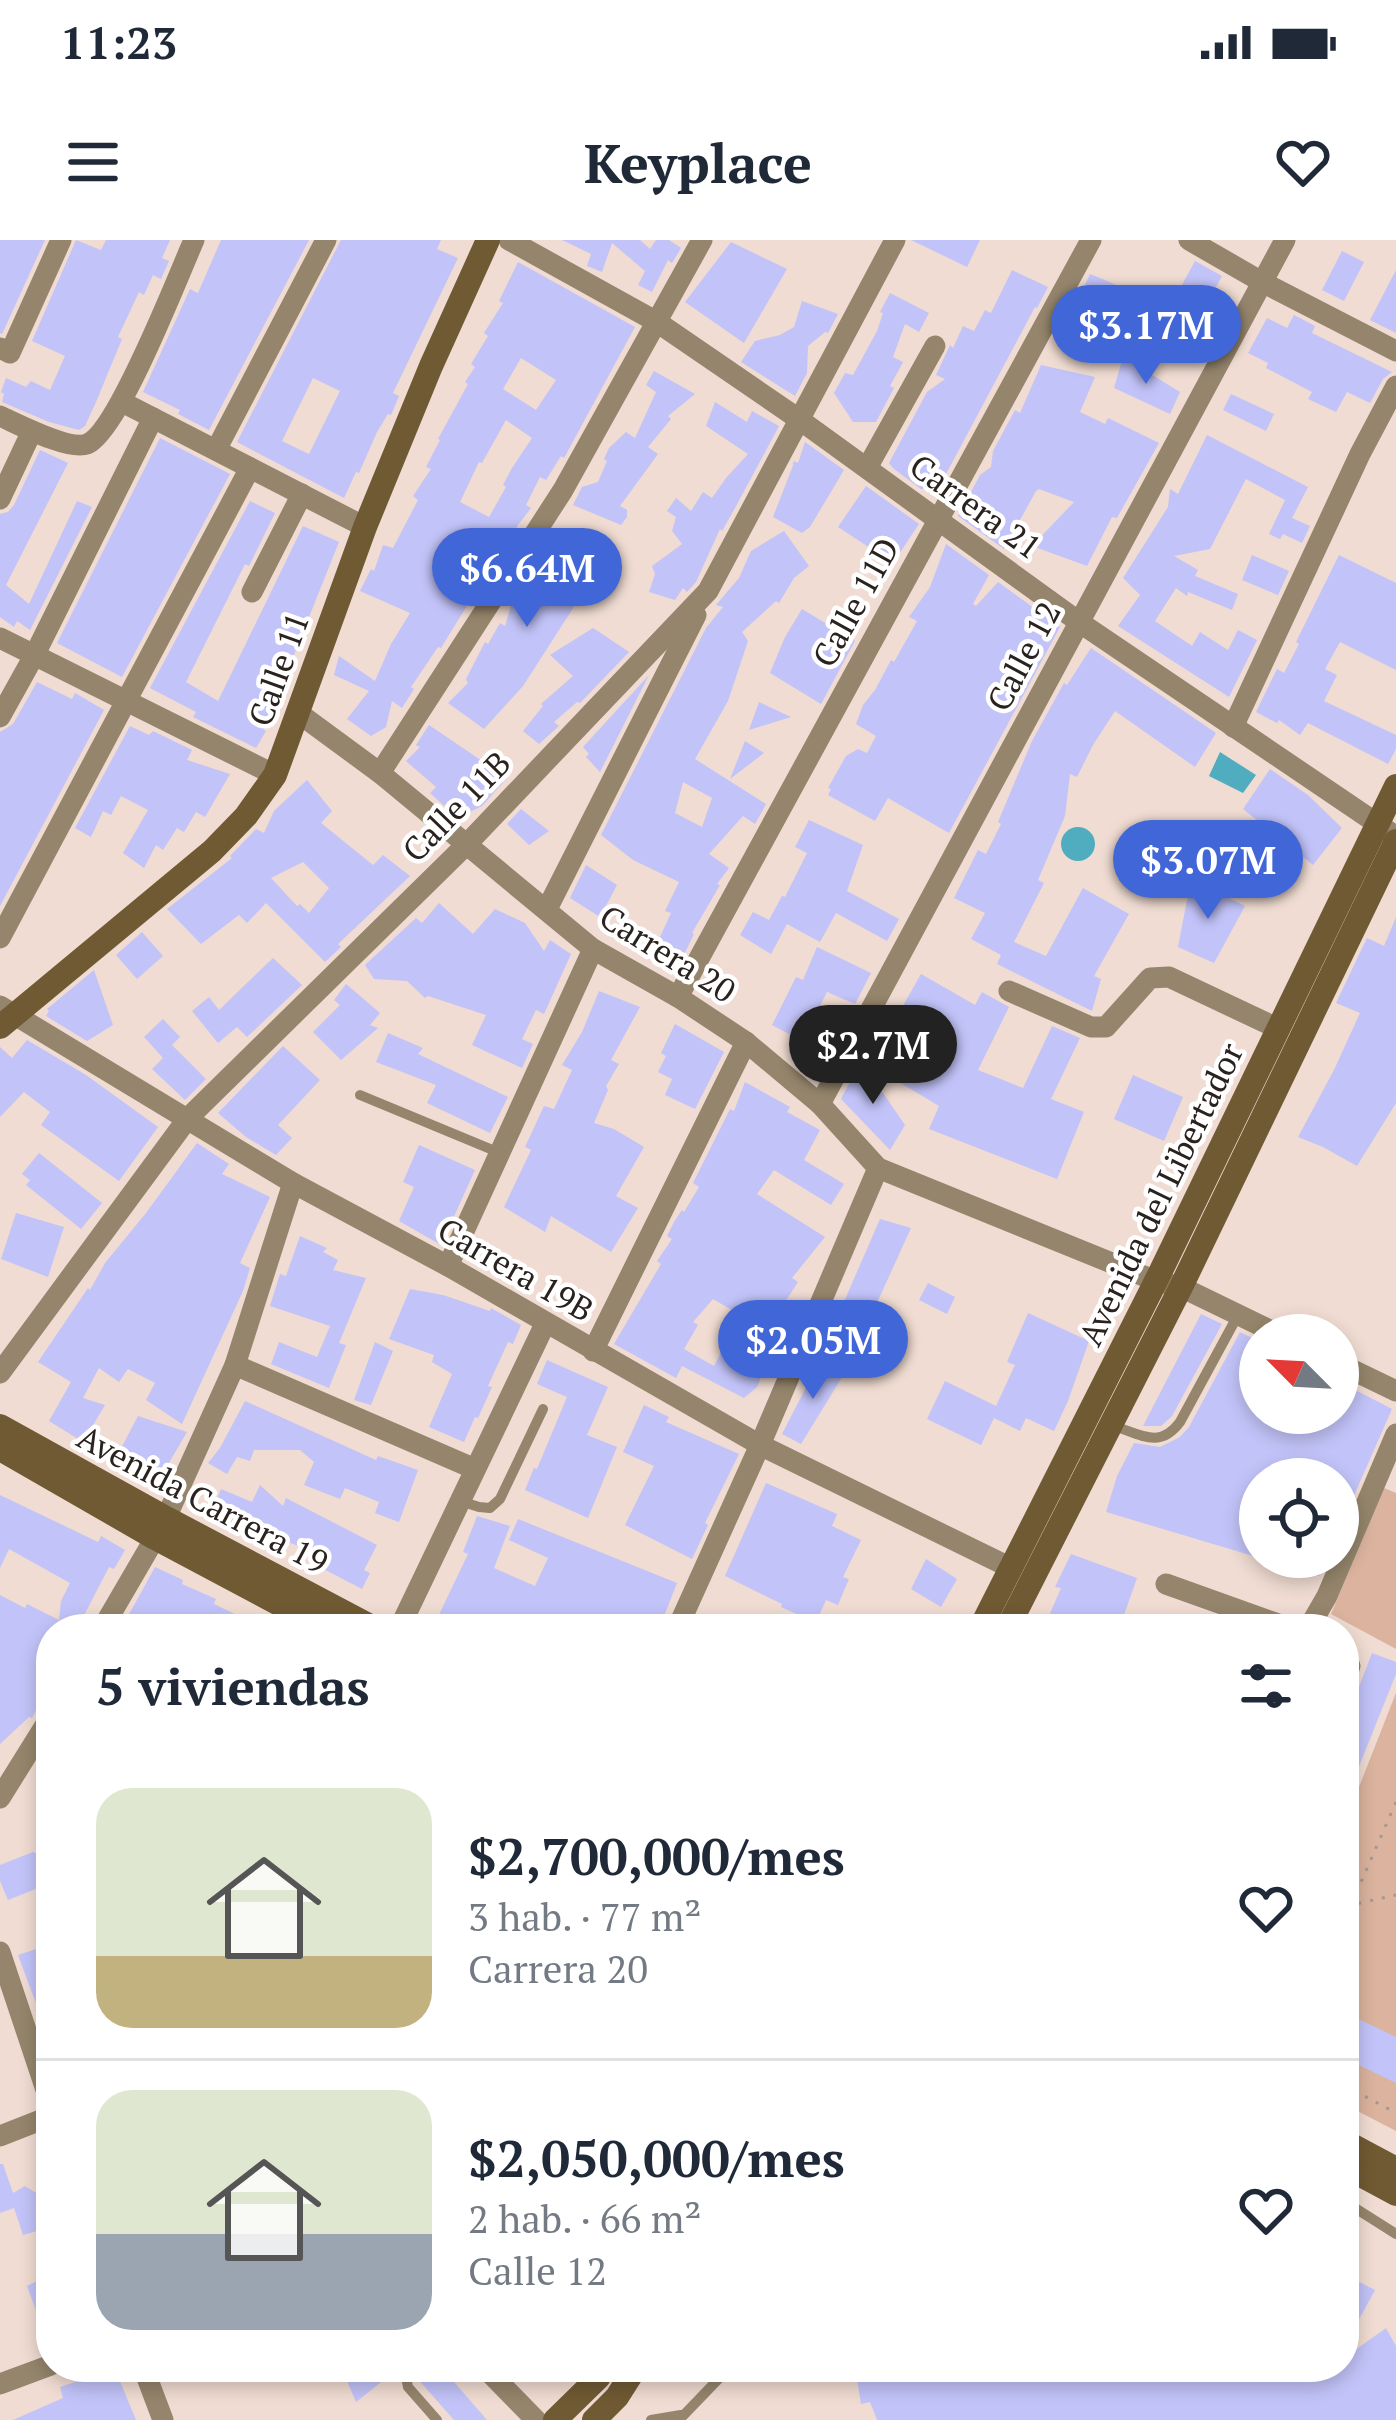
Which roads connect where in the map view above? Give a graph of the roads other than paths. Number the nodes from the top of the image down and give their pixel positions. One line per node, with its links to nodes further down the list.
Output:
1 (61, 240): 14 (street)
2 (194, 240): 17 (street)
3 (326, 240): 22 (street)
4 (488, 240): 28 (main road, Calle 11)
5 (509, 240): 12 (street, Carrera 21)
6 (703, 240): 12 (street)
7 (895, 240): 20 (street, Calle 11B)
8 (1091, 240): 27 (street, Calle 11D)
9 (1190, 240): 11 (street)
10 (1285, 240): 11 (street, Calle 12)
11 (1262, 282): 15 (street); 31 (street, Calle 12)
12 (657, 322): 20 (street, Carrera 21); 38 (street)
13 (935, 346): 24 (street)
14 (5, 351)
15 (1396, 351)
16 (1396, 386): 37 (street)
17 (122, 401): 19 (street); 21 (street)
18 (0, 416): 21 (street)
19 (153, 418): 22 (street); 33 (street)
20 (800, 420): 24 (street, Carrera 21); 29 (street, Calle 11B)
21 (32, 430): 26 (street)
22 (216, 450): 23 (street)
23 (250, 468): 25 (street); 34 (street)
24 (867, 468): 27 (street, Carrera 21)
25 (302, 494): 28 (street); 30 (street)
26 (0, 499)
27 (937, 519): 31 (street, Carrera 21); 47 (street, Calle 11D)
28 (365, 526): 35 (main road, Calle 11)
29 (708, 591): 42 (street, Calle 11B); 43 (street)
30 (252, 592)
31 (1078, 622): 37 (street, Carrera 21); 52 (street, Calle 12)
32 (0, 638): 33 (street)
33 (35, 654): 34 (street); 36 (street)
34 (128, 700): 39 (street); 44 (street)
35 (297, 712): 38 (street, Carrera 20); 39 (main road, Calle 11)
36 (0, 717)
37 (1233, 727): 41 (street, Carrera 21)
38 (380, 773): 42 (street, Carrera 20)
39 (275, 775): 48 (main road, Calle 11)
40 (1396, 786): 41 (main road, Avenida del Libertador)
41 (1390, 834): 49 (main road, Avenida del Libertador); 59 (main road, Avenida del Libertador)
42 (466, 845): 43 (street, Carrera 20); 53 (street, Calle 11B)
43 (547, 909): 45 (street, Carrera 20)
44 (0, 938)
45 (593, 949): 47 (street, Carrera 20); 54 (street)
46 (1009, 991): 49 (street)
47 (678, 997): 50 (street, Carrera 20)
48 (5, 1016): 53 (street, Carrera 19B)
49 (1279, 1029): 58 (main road, Avenida del Libertador)
50 (746, 1042): 52 (street, Carrera 20); 62 (street)
51 (360, 1095): 54 (lane)
52 (820, 1104): 55 (street, Carrera 20)
53 (188, 1118): 56 (street, Carrera 19B); 64 (street, Calle 11B)
54 (500, 1153): 57 (street)
55 (878, 1168): 58 (street, Carrera 20); 71 (street)
56 (293, 1183): 57 (street, Carrera 19B); 63 (street)
57 (448, 1266): 61 (street, Carrera 19B)
58 (1156, 1281): 59 (street, Carrera 20); 76 (main road, Avenida del Libertador)
59 (1181, 1287): 60 (street, Carrera 20); 68 (main road, Avenida del Libertador)
60 (1238, 1315): 68 (lane)
61 (545, 1324): 62 (street, Carrera 19B); 73 (street)
62 (593, 1351): 71 (street, Carrera 19B)
63 (236, 1364): 73 (street); 75 (street)
64 (0, 1373)
65 (1359, 1373): 66 (street)
66 (1396, 1391)
67 (543, 1409): 74 (lane)
68 (1111, 1425): 84 (main road, Avenida del Libertador)
69 (0, 1426): 75 (main road, Avenida Carrera 19)
70 (1396, 1434): 86 (street)
71 (760, 1445): 76 (street, Carrera 19B); 82 (street)
72 (0, 1449): 75 (main road, Avenida Carrera 19)
73 (476, 1469): 74 (street)
74 (460, 1501): 81 (street)
75 (160, 1528): 78 (street); 79 (main road, Avenida Carrera 19); 80 (main road, Avenida Carrera 19)
76 (1011, 1568): 83 (main road, Avenida del Libertador)
77 (1166, 1584): 85 (street)
78 (111, 1614)
79 (301, 1614)
80 (344, 1614)
81 (406, 1614)
82 (684, 1614)
83 (988, 1614)
84 (1024, 1614)
85 (1250, 1614)
86 (1317, 1614)
87 (36, 1740): 88 (street)
88 (0, 1798)
89 (0, 1952): 90 (street)
90 (36, 2059)
91 (36, 2122): 92 (street)
92 (0, 2136)
93 (1359, 2149): 94 (main road)
94 (1396, 2169)
95 (1359, 2174): 96 (main road)
96 (1396, 2194)
97 (1359, 2211): 98 (lane)
98 (1396, 2234)
99 (36, 2371): 106 (street)
100 (149, 2382): 108 (street)
101 (407, 2382): 109 (lane)
102 (499, 2382): 110 (street)
103 (594, 2382): 111 (main road)
104 (626, 2382): 112 (main road)
105 (716, 2382): 107 (lane)
106 (0, 2384)
107 (682, 2418): 113 (lane)
108 (163, 2420)
109 (436, 2420)
110 (536, 2420)
111 (555, 2420)
112 (594, 2420)
113 (651, 2420)

